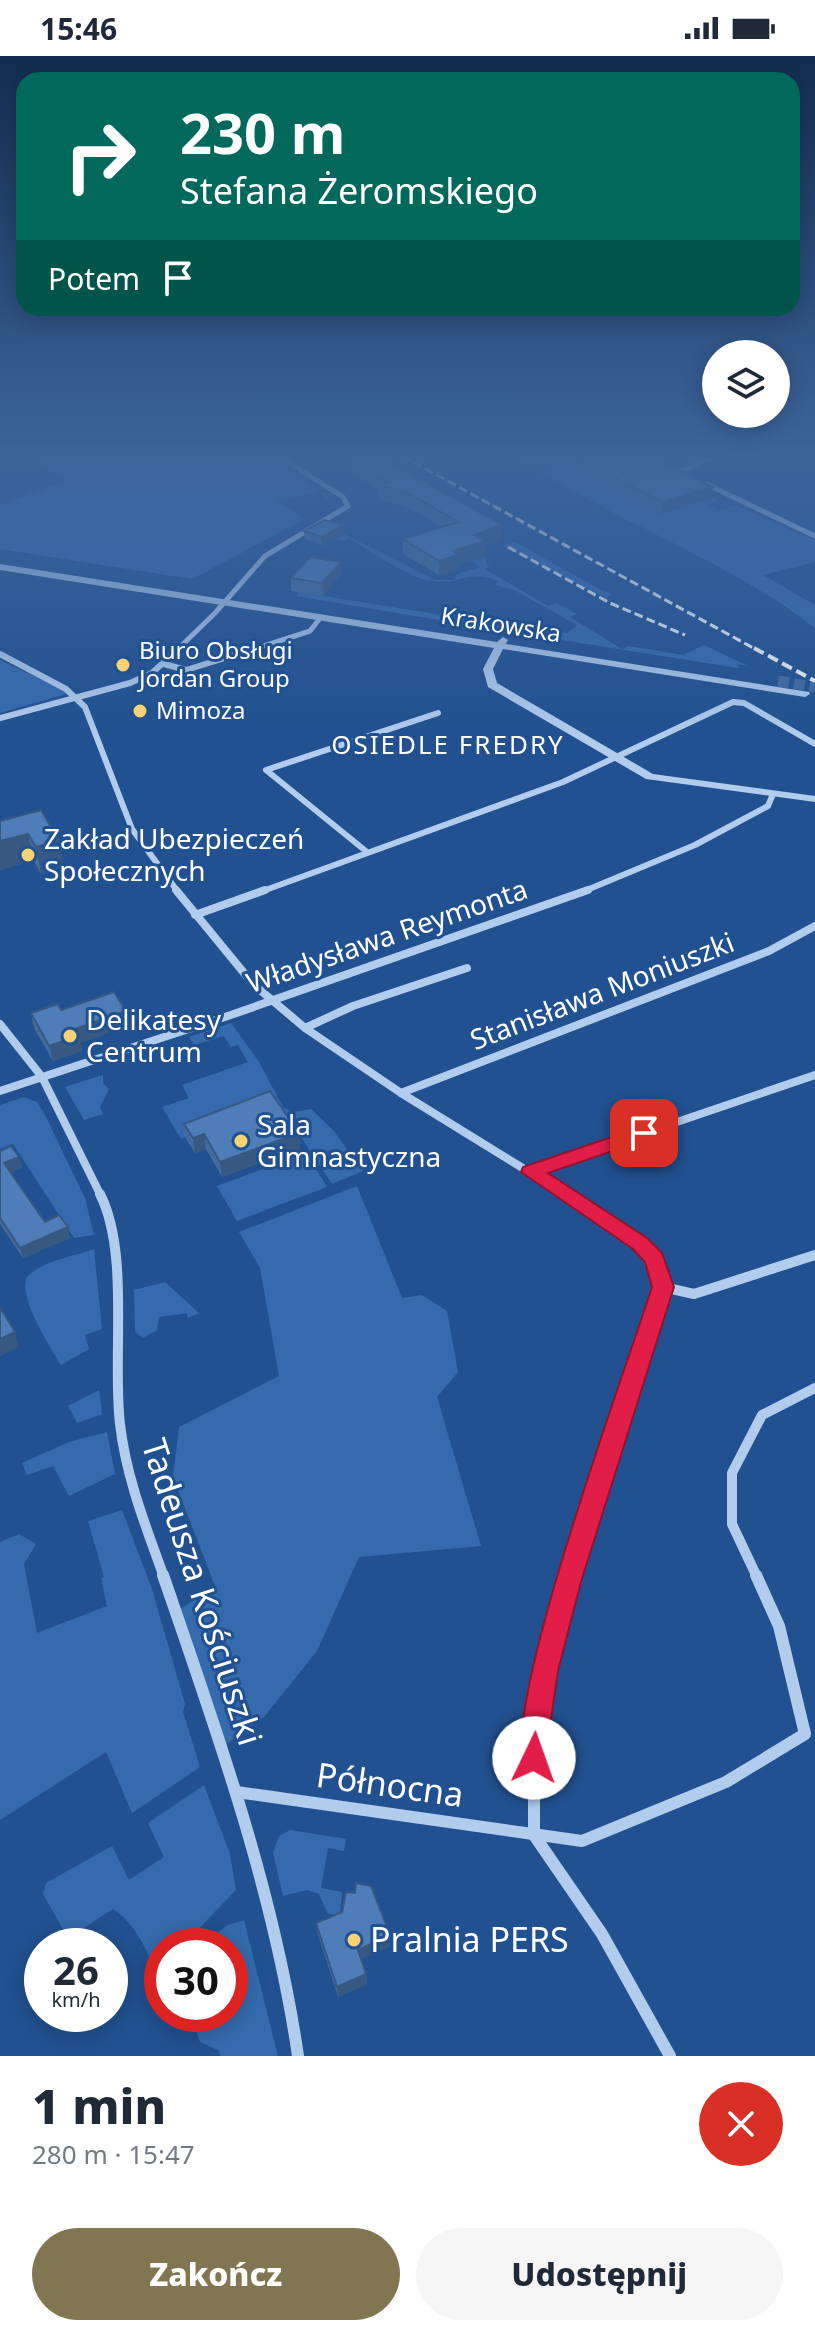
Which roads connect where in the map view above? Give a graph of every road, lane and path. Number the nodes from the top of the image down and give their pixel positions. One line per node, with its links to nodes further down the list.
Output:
1 (274, 549): 4 (street)
2 (0, 559): 4 (street, Krakowska)
3 (0, 567): 4 (street, Krakowska)
4 (228, 598): 5 (street, Krakowska); 6 (street, Krakowska); 8 (street)
5 (321, 617): 6 (street, Krakowska); 8 (street)
6 (503, 641): 9 (street, Krakowska); 10 (street, Krakowska); 15 (street)
7 (0, 654): 11 (street)
8 (164, 664): 11 (street)
9 (778, 681)
10 (805, 694)
11 (77, 699): 13 (street); 19 (street)
12 (438, 713): 18 (street)
13 (0, 718)
14 (815, 744): 15 (street)
15 (617, 759): 16 (street); 18 (street)
16 (773, 794): 17 (street); 22 (street, Władysława Reymonta)
17 (815, 799)
18 (367, 852): 19 (street)
19 (195, 915): 22 (street)
20 (815, 926): 28 (street, Stanisława Moniuszki)
21 (467, 968): 24 (street)
22 (270, 999): 24 (street); 26 (street, Władysława Reymonta)
23 (0, 1024): 26 (street, Tadeusza Kościuszki)
24 (305, 1028): 28 (street)
25 (815, 1075): 29 (street)
26 (42, 1077): 27 (street, Władysława Reymonta); 34 (street, Tadeusza Kościuszki)
27 (0, 1091)
28 (401, 1093): 29 (street)
29 (530, 1172): 31 (street)
30 (815, 1255): 31 (street)
31 (663, 1287): 35 (street)
32 (815, 1388): 33 (street)
33 (810, 1731): 35 (street, Północna)
34 (237, 1792): 35 (street, Północna); 36 (street, Tadeusza Kościuszki)
35 (534, 1835): 37 (street)
36 (298, 2056)
37 (670, 2056)

